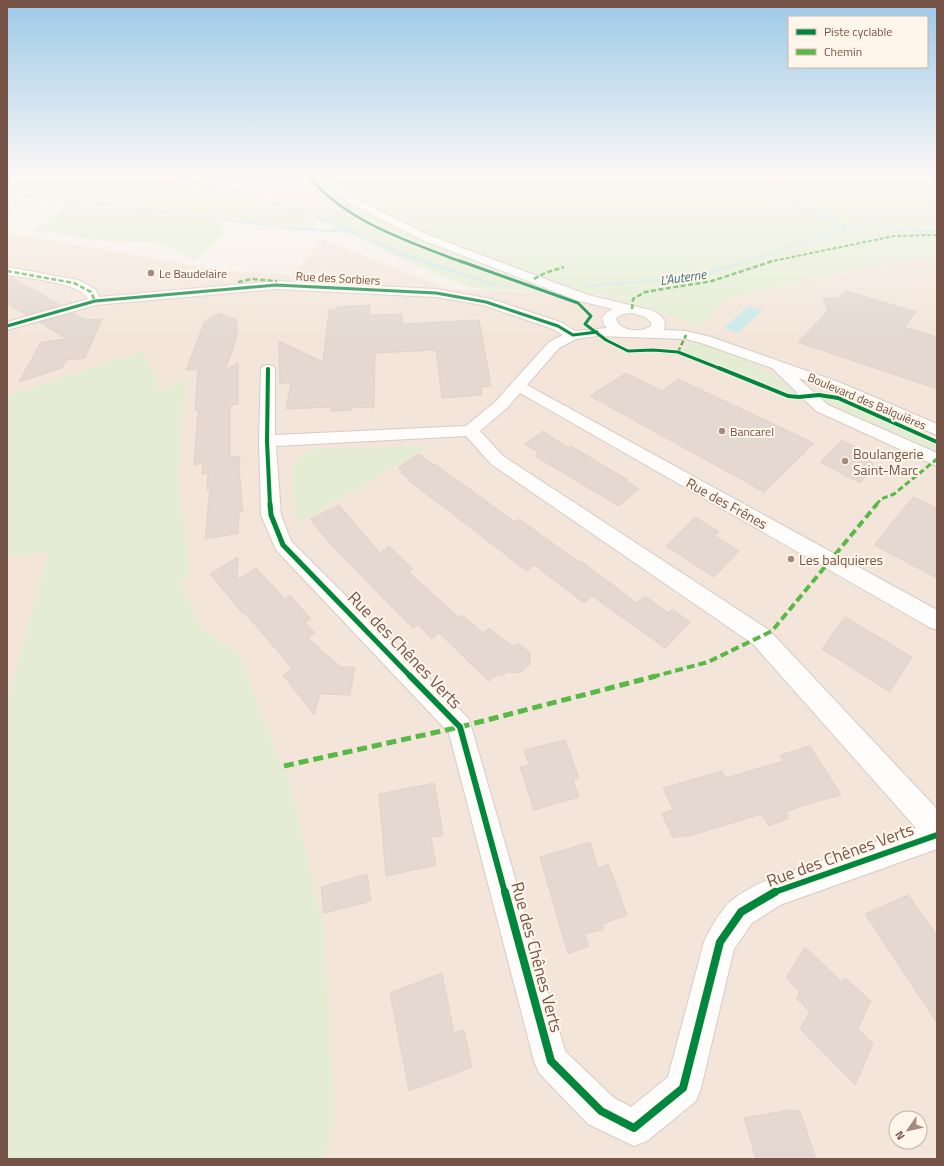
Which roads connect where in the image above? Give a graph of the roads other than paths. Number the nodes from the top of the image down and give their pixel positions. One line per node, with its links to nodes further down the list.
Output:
1 (411, 230): 5 (street)
2 (7, 271): 6 (street)
3 (315, 287): 4 (street); 6 (street, Rue des Sorbiers); 14 (street, Rue des Sorbiers)
4 (270, 296)
5 (584, 298): 7 (street); 9 (street)
6 (95, 301): 10 (street, Rue des Sorbiers)
7 (632, 310): 8 (street, Boulevard des Balquières); 9 (street)
8 (655, 317): 13 (street); 15 (street, Boulevard des Balquières)
9 (609, 320): 11 (street); 12 (street)
10 (7, 326)
11 (597, 332): 12 (street); 14 (street)
12 (624, 333): 13 (street, Boulevard des Balquières)
13 (650, 333): 15 (street, Boulevard des Balquières)
14 (574, 335): 18 (street)
15 (686, 335): 16 (street, Boulevard des Balquières)
16 (774, 363): 19 (street, Boulevard des Balquières); 22 (street, Boulevard des Balquières)
17 (268, 369): 21 (street, Rue des Chênes Verts)
18 (518, 386): 20 (street); 23 (street, Rue des Frênes)
19 (937, 430)
20 (470, 431): 21 (street); 24 (street, Rue des Chênes Verts)
21 (267, 440): 25 (street, Rue des Chênes Verts)
22 (937, 460)
23 (937, 620)
24 (937, 830)
25 (937, 835)

